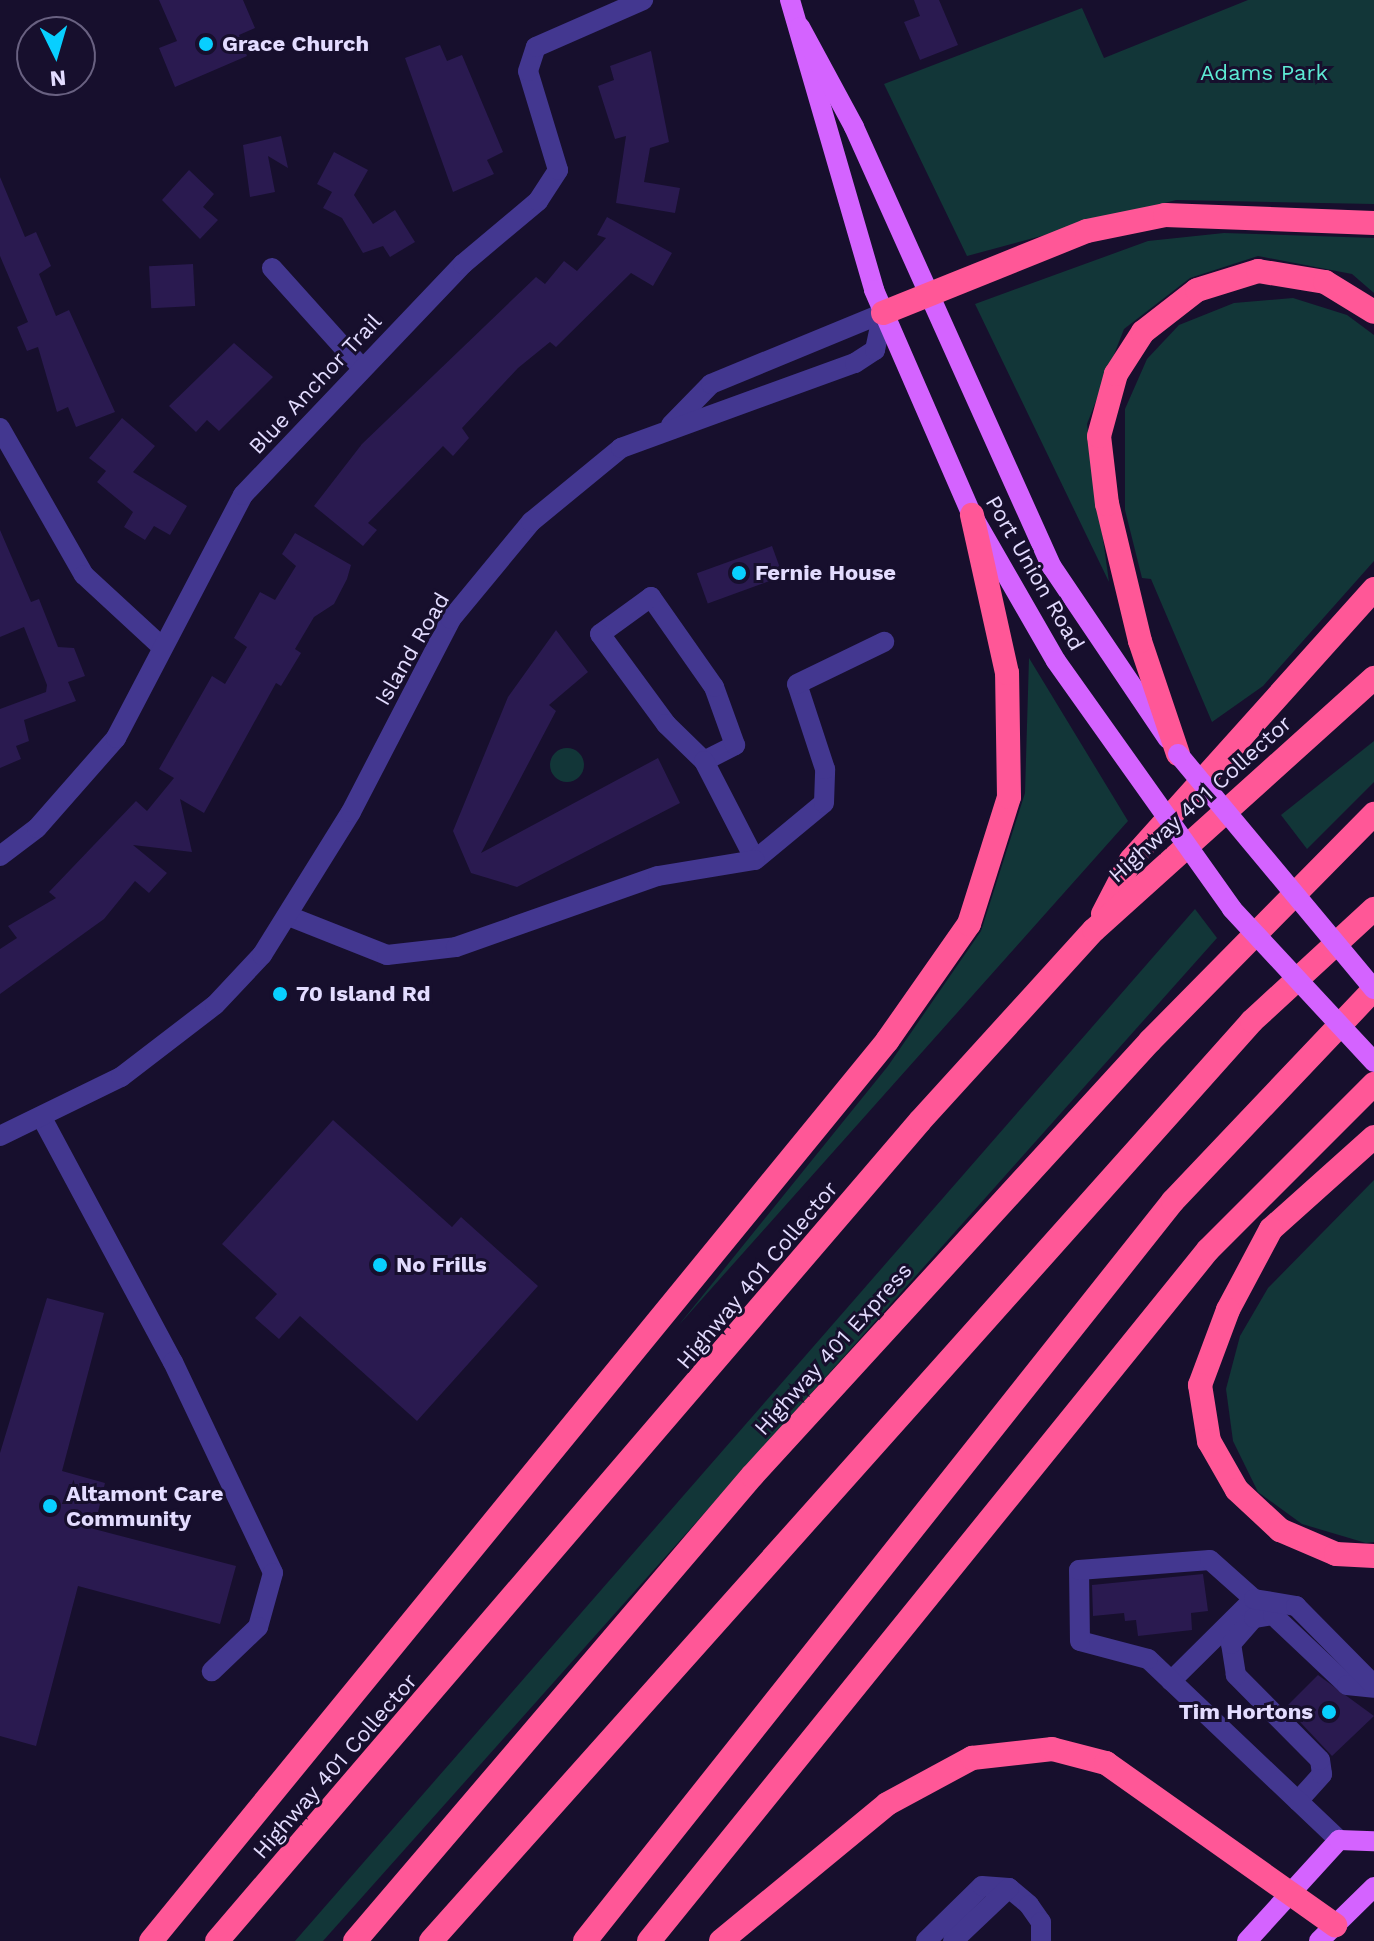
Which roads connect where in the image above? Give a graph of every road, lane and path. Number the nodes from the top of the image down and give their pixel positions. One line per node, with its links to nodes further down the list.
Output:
1 (643, 0): 9 (street, Blue Anchor Trail)
2 (790, 0): 3 (main road, Port Union Road)
3 (800, 27): 6 (main road, Port Union Road); 8 (main road, Port Union Road)
4 (1374, 223): 6 (highway)
5 (272, 268): 9 (street)
6 (927, 292): 8 (highway); 18 (main road, Port Union Road)
7 (1374, 312): 18 (highway)
8 (883, 313): 10 (street, Island Road); 10 (street, Island Road); 13 (main road, Port Union Road)
9 (361, 367): 16 (street, Blue Anchor Trail)
10 (669, 427): 24 (street, Island Road)
11 (0, 428): 12 (street)
12 (9, 475): 16 (street)
13 (972, 515): 27 (main road, Port Union Road, bridge); 44 (highway)
14 (1374, 589): 25 (highway)
15 (884, 642): 22 (street)
16 (162, 647): 21 (street, Blue Anchor Trail)
17 (1374, 678): 25 (highway, Highway 401 Collector)
18 (1178, 754): 26 (main road, Port Union Road, bridge)
19 (704, 761): 19 (street); 22 (street)
20 (1374, 814): 46 (highway, Highway 401 Express)
21 (0, 856)
22 (755, 860): 24 (street)
23 (1374, 909): 47 (highway)
24 (291, 917): 29 (street, Island Road)
25 (1094, 930): 45 (highway, Highway 401 Collector)
26 (1374, 989): 48 (highway)
27 (1374, 1062)
28 (1374, 1084): 49 (highway)
29 (42, 1118): 30 (street, Island Road); 34 (street)
30 (0, 1136)
31 (1374, 1137): 32 (highway)
32 (1374, 1556)
33 (1254, 1599): 35 (street); 35 (street); 36 (street)
34 (212, 1671)
35 (1171, 1681): 37 (street)
36 (1374, 1686): 37 (street)
37 (1298, 1801): 38 (street)
38 (1339, 1840): 39 (main road); 42 (main road)
39 (1374, 1841)
40 (1374, 1887): 43 (main road)
41 (1009, 1888): 51 (street); 52 (street); 53 (street)
42 (1288, 1899): 43 (highway); 50 (highway); 54 (main road)
43 (1327, 1933)
44 (151, 1941)
45 (217, 1941)
46 (355, 1941)
47 (431, 1941)
48 (585, 1941)
49 (649, 1941)
50 (721, 1941)
51 (926, 1941)
52 (953, 1941)
53 (1041, 1941)
54 (1247, 1941)

